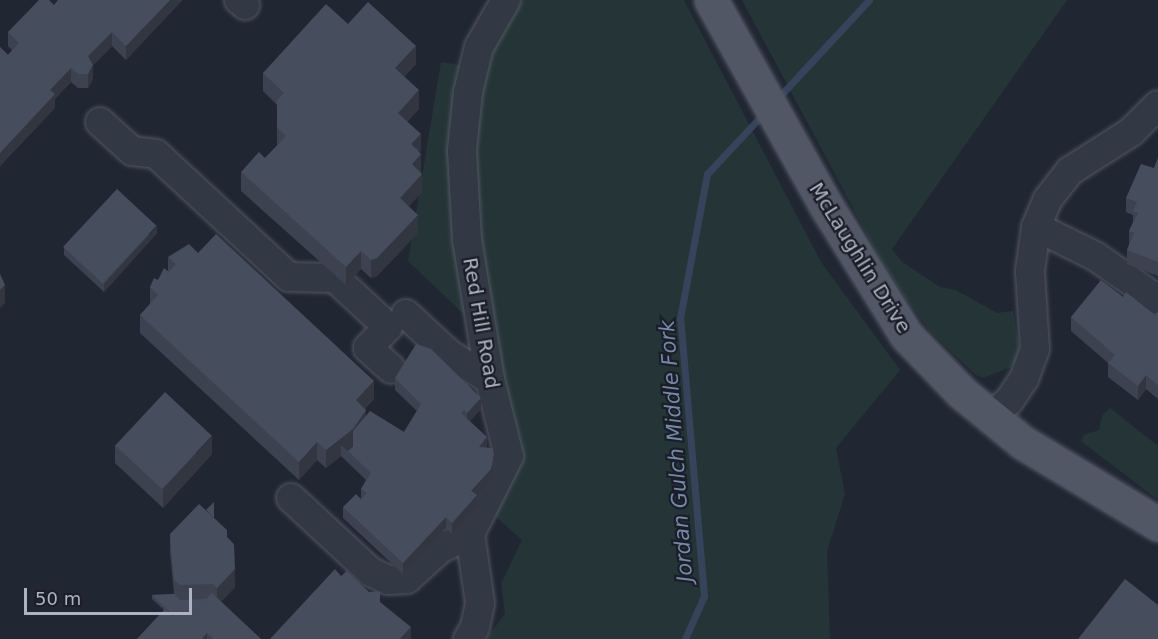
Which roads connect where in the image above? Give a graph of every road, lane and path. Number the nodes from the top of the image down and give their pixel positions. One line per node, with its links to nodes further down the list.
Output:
1 (506, 0): 9 (street, Red Hill Road)
2 (711, 0): 10 (main road, McLaughlin Drive)
3 (1158, 105): 5 (street)
4 (100, 122): 8 (street)
5 (1036, 227): 6 (street); 10 (street)
6 (1158, 300)
7 (406, 314): 9 (street)
8 (392, 369)
9 (490, 380): 13 (street, Red Hill Road)
10 (992, 417): 12 (main road, McLaughlin Drive)
11 (291, 498): 13 (street)
12 (1158, 524)
13 (470, 534): 14 (street)
14 (468, 639)

